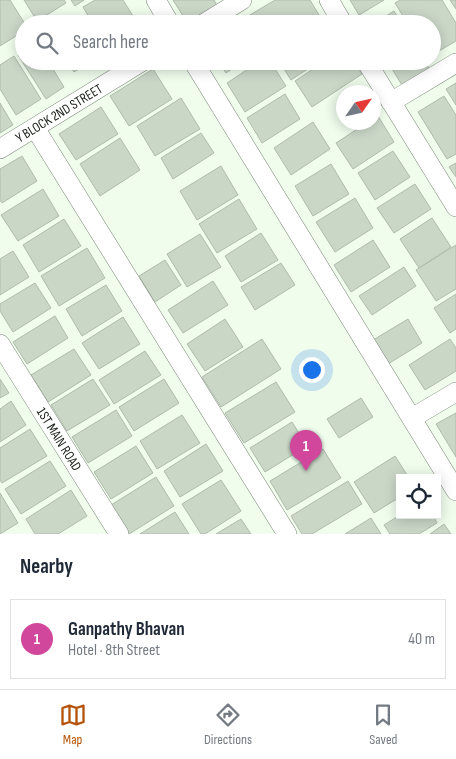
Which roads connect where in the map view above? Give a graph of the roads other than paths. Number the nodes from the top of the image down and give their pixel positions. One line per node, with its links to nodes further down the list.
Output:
1 (156, 0): 4 (street)
2 (242, 0): 5 (street)
3 (328, 0): 6 (street)
4 (165, 15)
5 (218, 15)
6 (337, 15)
7 (456, 63): 11 (street)
8 (128, 70): 12 (street, Y BLOCK 2ND STREET)
9 (199, 70): 17 (street)
10 (371, 70): 11 (street)
11 (391, 102): 14 (street)
12 (35, 128): 13 (street, Y BLOCK 2ND STREET); 20 (street)
13 (0, 150)
14 (456, 207)
15 (0, 344): 19 (street, 1ST MAIN ROAD)
16 (456, 392): 17 (street)
17 (412, 418): 18 (street)
18 (456, 491)
19 (118, 534)
20 (287, 534)

